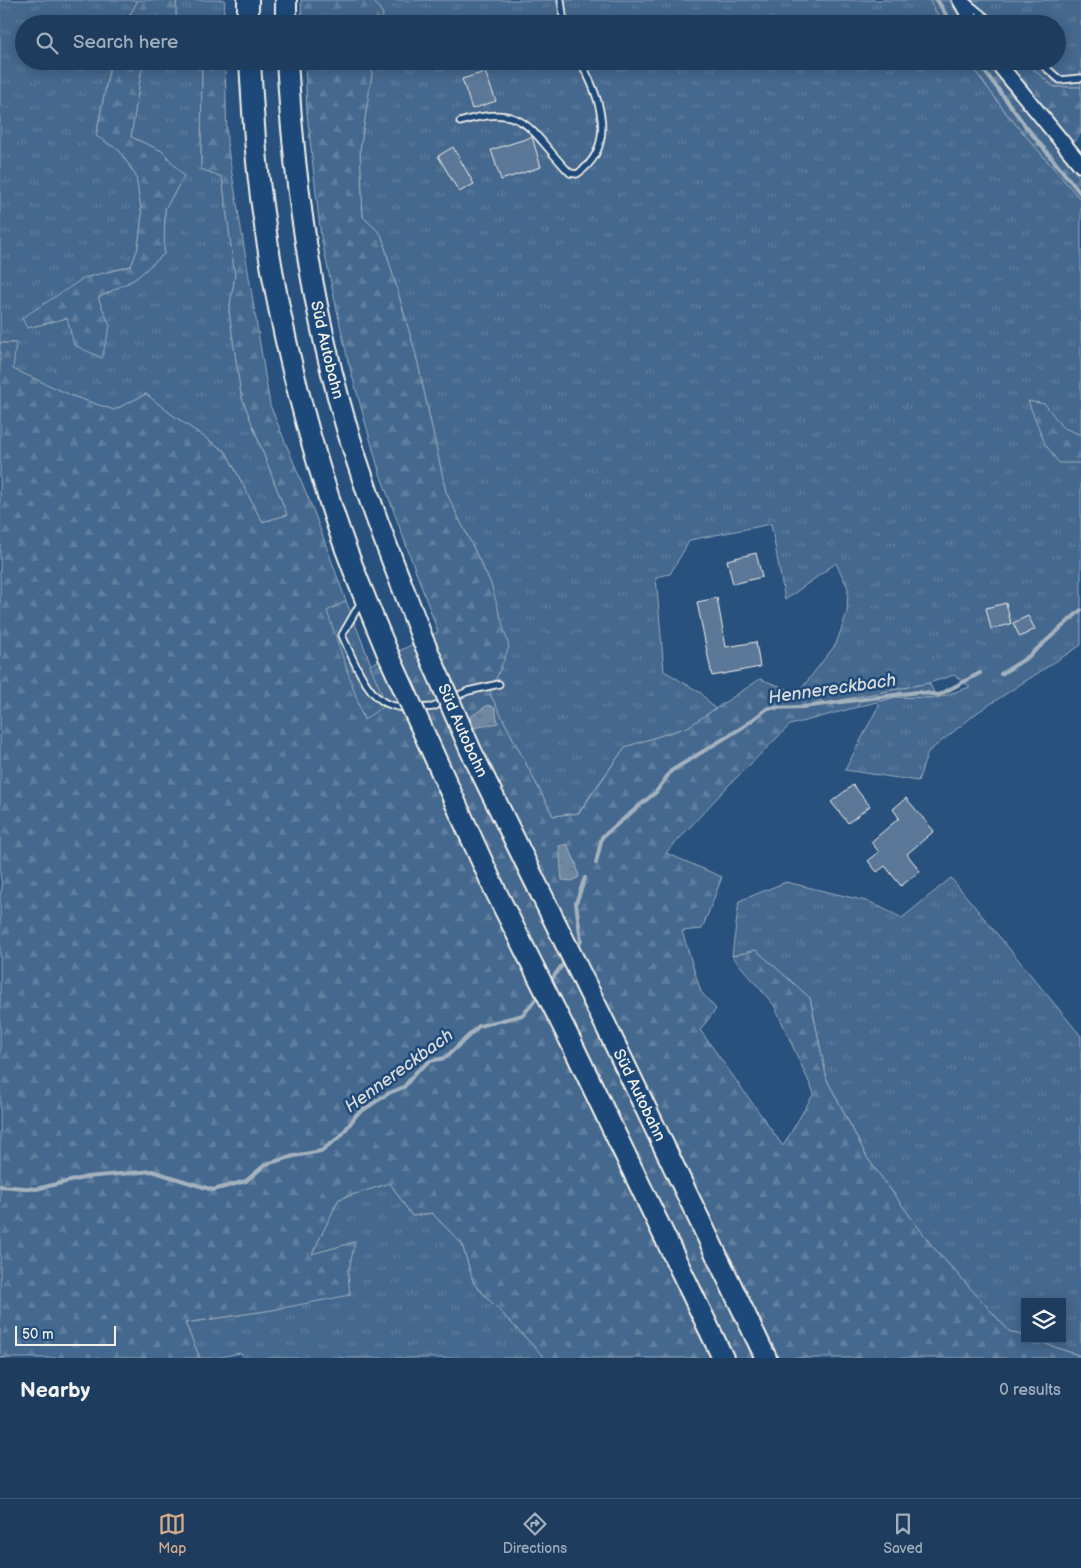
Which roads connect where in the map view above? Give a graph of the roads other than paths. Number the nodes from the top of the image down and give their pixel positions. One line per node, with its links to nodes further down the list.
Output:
1 (248, 0): 6 (highway)
2 (286, 0): 7 (highway)
3 (561, 0): 8 (lane)
4 (960, 0): 9 (street)
5 (965, 0): 10 (lane)
6 (248, 15)
7 (286, 15)
8 (563, 15)
9 (969, 15)
10 (983, 15)
11 (250, 70): 19 (highway)
12 (287, 70): 22 (highway, Süd Autobahn, bridge)
13 (585, 70): 17 (lane)
14 (1003, 70): 18 (street)
15 (1048, 70): 16 (lane)
16 (1081, 78)
17 (460, 122)
18 (1081, 165)
19 (364, 596): 20 (lane); 21 (highway, bridge)
20 (499, 684)
21 (723, 1358)
22 (766, 1358)

